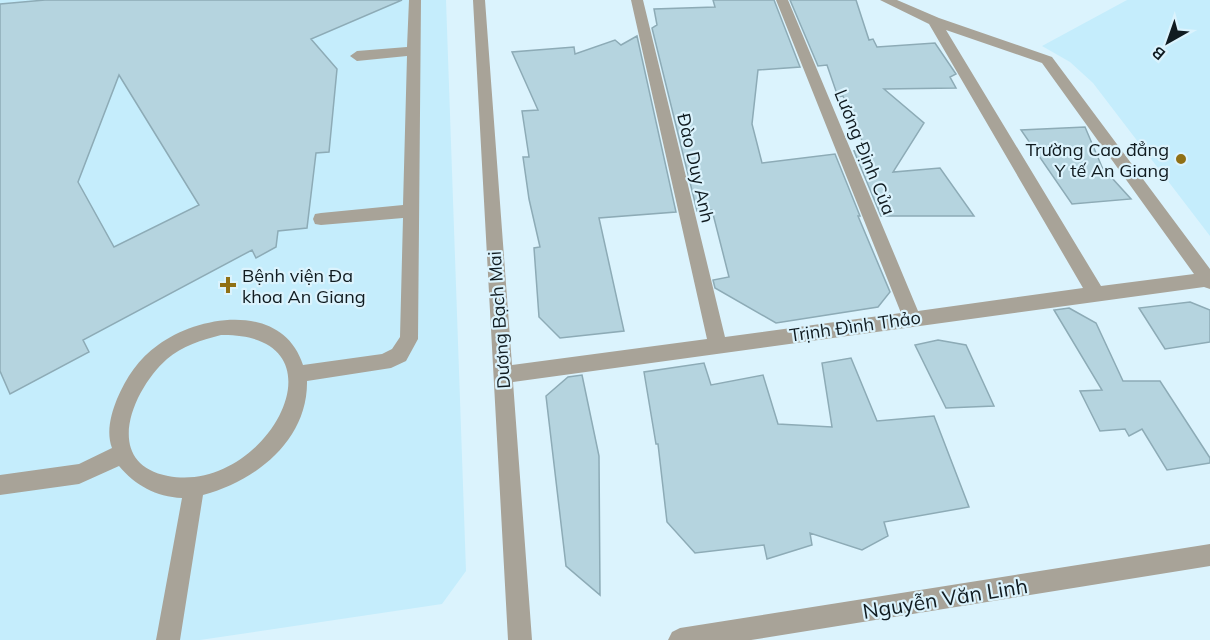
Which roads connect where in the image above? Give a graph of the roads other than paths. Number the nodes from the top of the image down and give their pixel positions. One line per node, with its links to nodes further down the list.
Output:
1 (415, 0): 7 (street)
2 (480, 0): 16 (street, Dương Bạch Mai)
3 (637, 0): 14 (street, Đào Duy Anh)
4 (782, 0): 13 (street, Lương Định Của)
5 (886, 0): 6 (street)
6 (934, 21): 11 (street); 12 (street)
7 (414, 51): 8 (street); 9 (street)
8 (357, 56)
9 (411, 211): 10 (street); 15 (street)
10 (321, 219)
11 (1209, 280): 12 (street, Trịnh Đình Thảo)
12 (1096, 294): 13 (street, Trịnh Đình Thảo)
13 (912, 319): 14 (street, Trịnh Đình Thảo)
14 (718, 345): 16 (street, Trịnh Đình Thảo)
15 (298, 374): 17 (street); 19 (street)
16 (502, 375): 22 (street, Dương Bạch Mai)
17 (122, 453): 18 (street); 19 (street)
18 (0, 485)
19 (194, 487): 21 (street)
20 (1210, 555): 23 (street, Nguyễn Văn Linh)
21 (168, 640)
22 (520, 640)
23 (680, 640)

